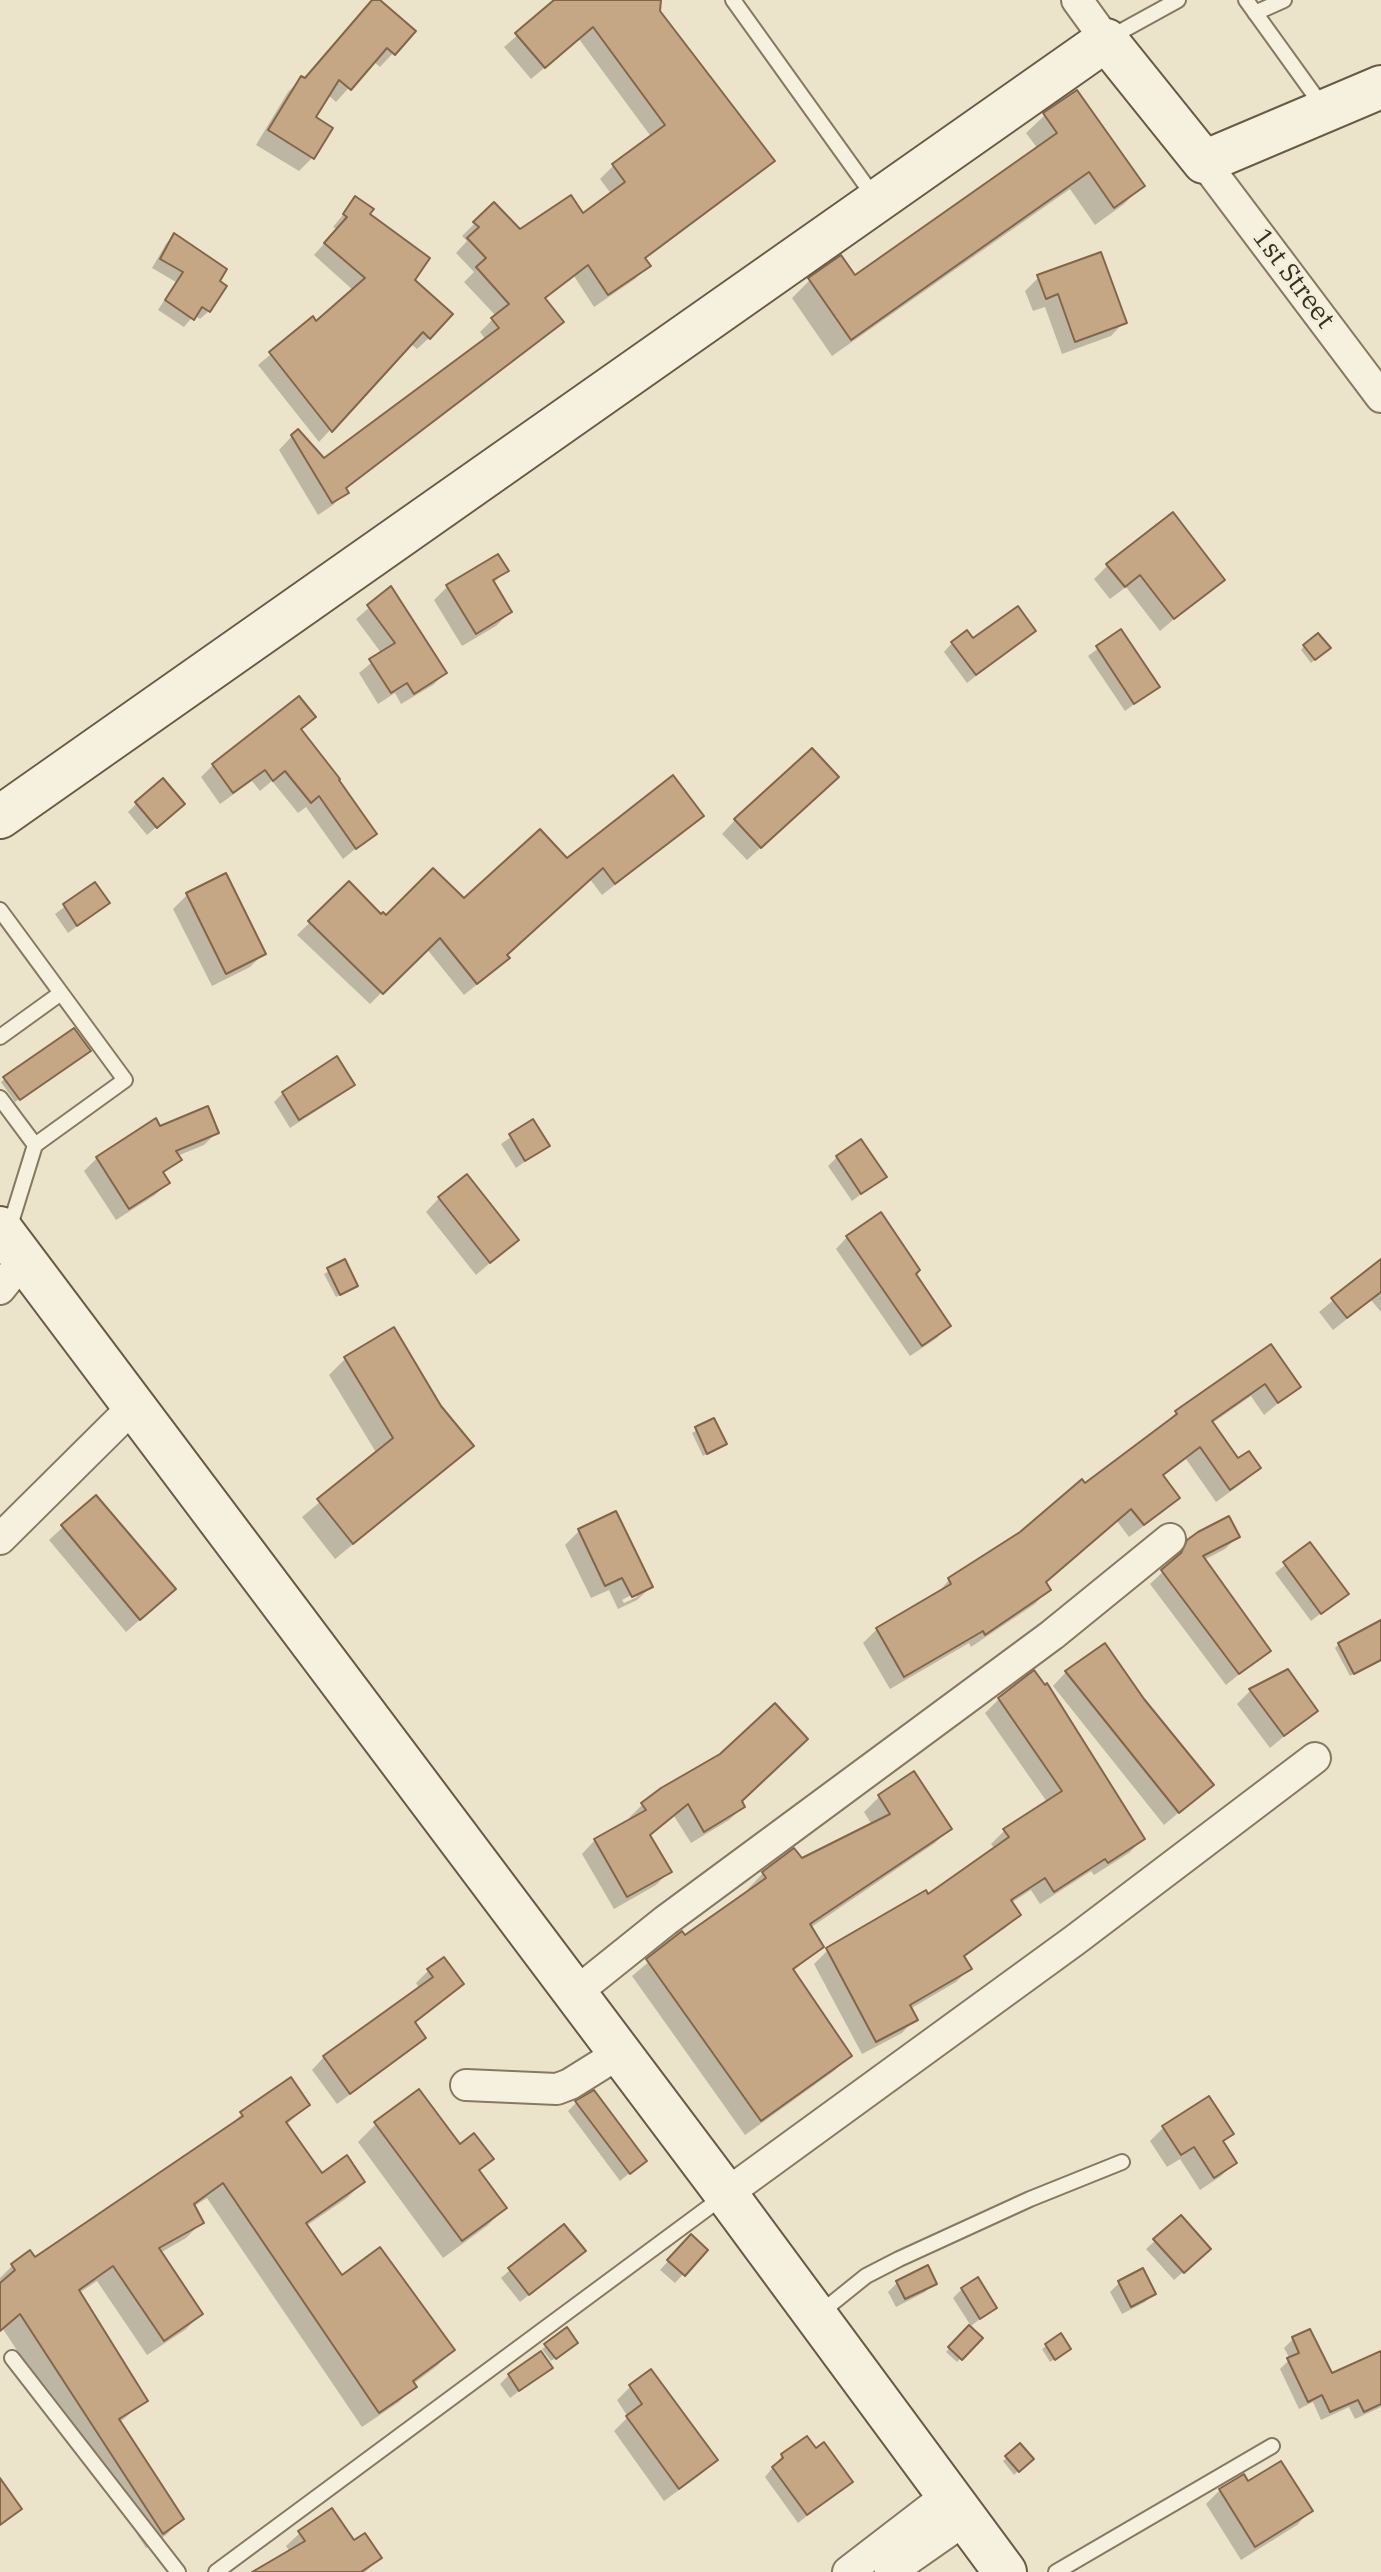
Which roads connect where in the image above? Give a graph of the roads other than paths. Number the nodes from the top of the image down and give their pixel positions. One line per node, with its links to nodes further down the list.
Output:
1 (733, 0): 10 (lane)
2 (1077, 0): 6 (street)
3 (1178, 0): 6 (lane)
4 (1284, 0): 5 (lane)
5 (1251, 6): 8 (lane)
6 (1106, 40): 9 (street); 10 (street)
7 (1381, 87): 8 (street)
8 (1325, 110): 9 (street)
9 (1204, 162): 11 (street, 1st Street)
10 (876, 199): 12 (street)
11 (1381, 397)
12 (0, 817)
13 (0, 910): 14 (lane)
14 (61, 993): 15 (lane); 17 (lane)
15 (0, 1037)
16 (0, 1098): 17 (lane)
17 (35, 1145): 18 (lane)
18 (8, 1253): 19 (street)
19 (135, 1405): 20 (street); 23 (street)
20 (0, 1539)
21 (1170, 1539): 23 (street)
22 (1315, 1758): 27 (street)
23 (574, 1994): 24 (street)
24 (618, 2054): 25 (street); 27 (street)
25 (466, 2085)
26 (1122, 2162): 28 (lane)
27 (726, 2194): 28 (street); 33 (lane)
28 (816, 2316): 31 (street)
29 (12, 2358): 32 (lane)
30 (1272, 2446): 37 (lane)
31 (957, 2507): 34 (street); 35 (street); 36 (street)
32 (178, 2572)
33 (216, 2572)
34 (848, 2572)
35 (890, 2572)
36 (1005, 2572)
37 (1056, 2572)

